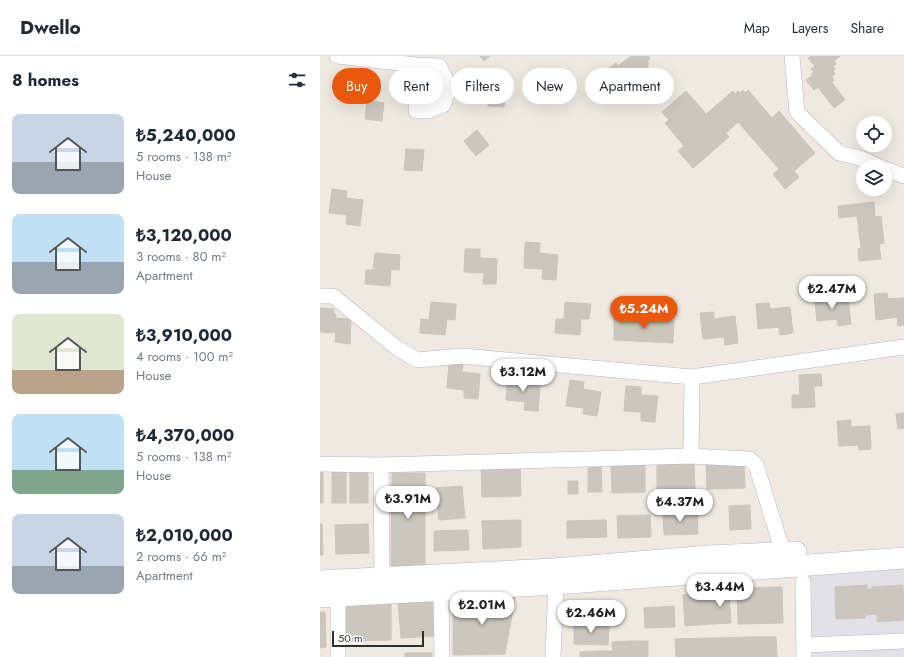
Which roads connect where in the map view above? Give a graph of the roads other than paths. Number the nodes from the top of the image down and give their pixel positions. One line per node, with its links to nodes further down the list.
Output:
1 (337, 56): 3 (street)
2 (792, 56): 4 (street)
3 (416, 65)
4 (864, 160)
5 (892, 172): 6 (street)
6 (904, 176)
7 (320, 296): 9 (street)
8 (904, 348): 9 (street)
9 (692, 377): 10 (street)
10 (691, 456): 12 (street); 14 (street)
11 (320, 464): 12 (street)
12 (381, 465): 17 (street)
13 (904, 545): 14 (main road)
14 (783, 552): 16 (main road)
15 (904, 558): 16 (main road)
16 (555, 577): 17 (main road); 20 (main road); 26 (street)
17 (382, 578): 18 (main road)
18 (320, 581)
19 (803, 582): 23 (street)
20 (441, 591): 21 (main road); 25 (street)
21 (329, 597): 24 (street)
22 (904, 641): 23 (street)
23 (804, 651)
24 (338, 657)
25 (442, 657)
26 (553, 657)

